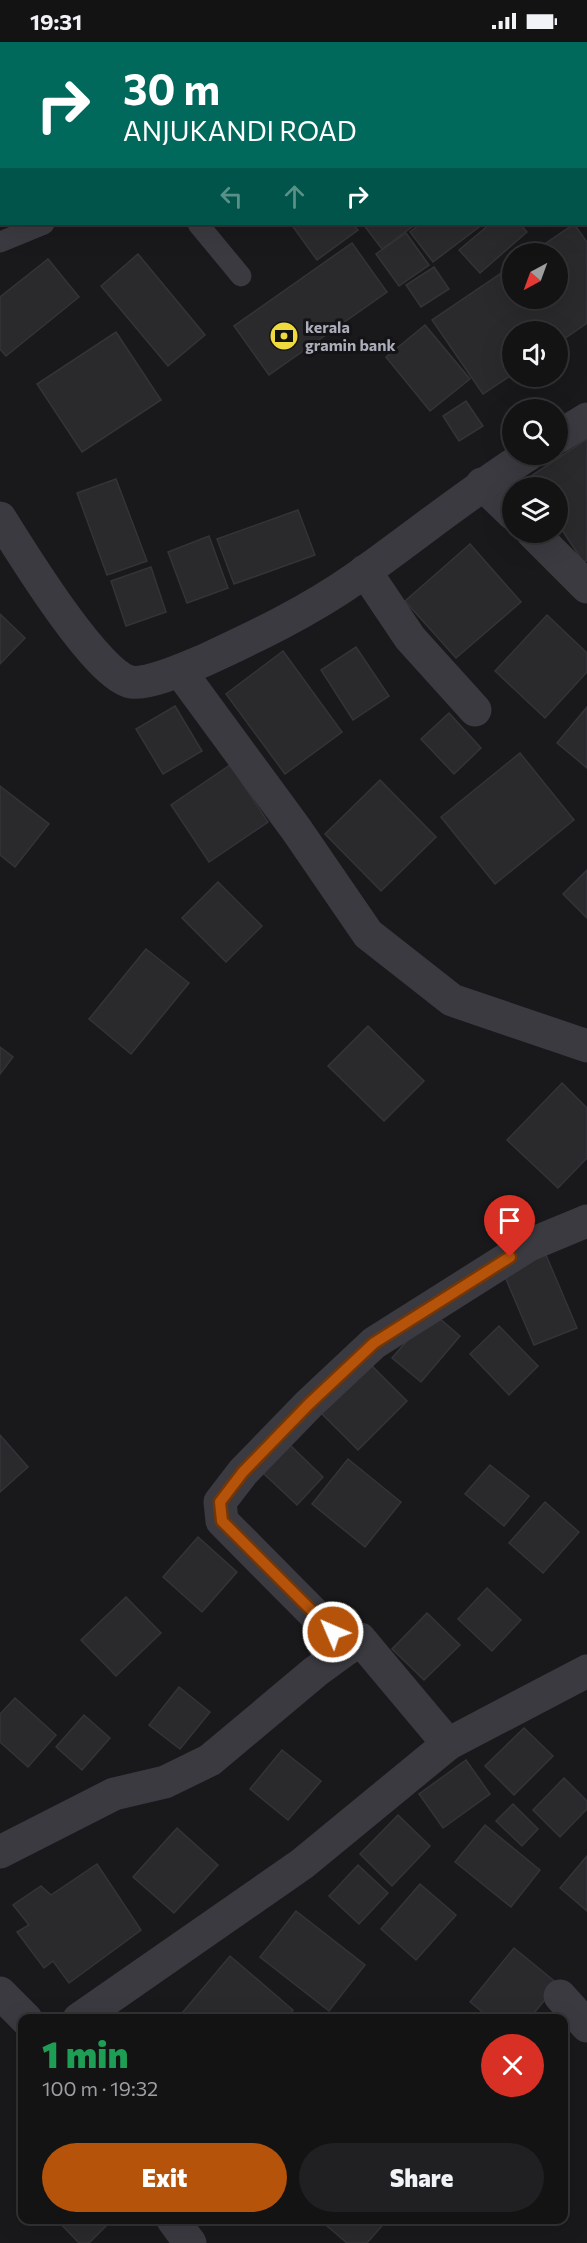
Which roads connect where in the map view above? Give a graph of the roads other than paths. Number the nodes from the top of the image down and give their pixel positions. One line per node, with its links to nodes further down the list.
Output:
1 (42, 225): 3 (lane)
2 (199, 225): 4 (lane)
3 (0, 242)
4 (241, 276)
5 (587, 419): 6 (street)
6 (568, 431)
7 (512, 465): 8 (street)
8 (482, 484): 9 (street); 12 (street)
9 (502, 503)
10 (0, 518): 14 (street)
11 (543, 543): 13 (street)
12 (365, 571): 14 (street); 15 (street)
13 (587, 587)
14 (180, 671): 16 (street)
15 (475, 711)
16 (587, 1046)
17 (587, 1221): 18 (street)
18 (348, 1648): 20 (street); 21 (street)
19 (587, 1671): 20 (street)
20 (448, 1744): 25 (street)
21 (0, 1852)
22 (0, 1993): 24 (street)
23 (560, 1996): 26 (street)
24 (21, 2014)
25 (86, 2014)
26 (587, 2026)
27 (175, 2224): 28 (street)
28 (190, 2243)

